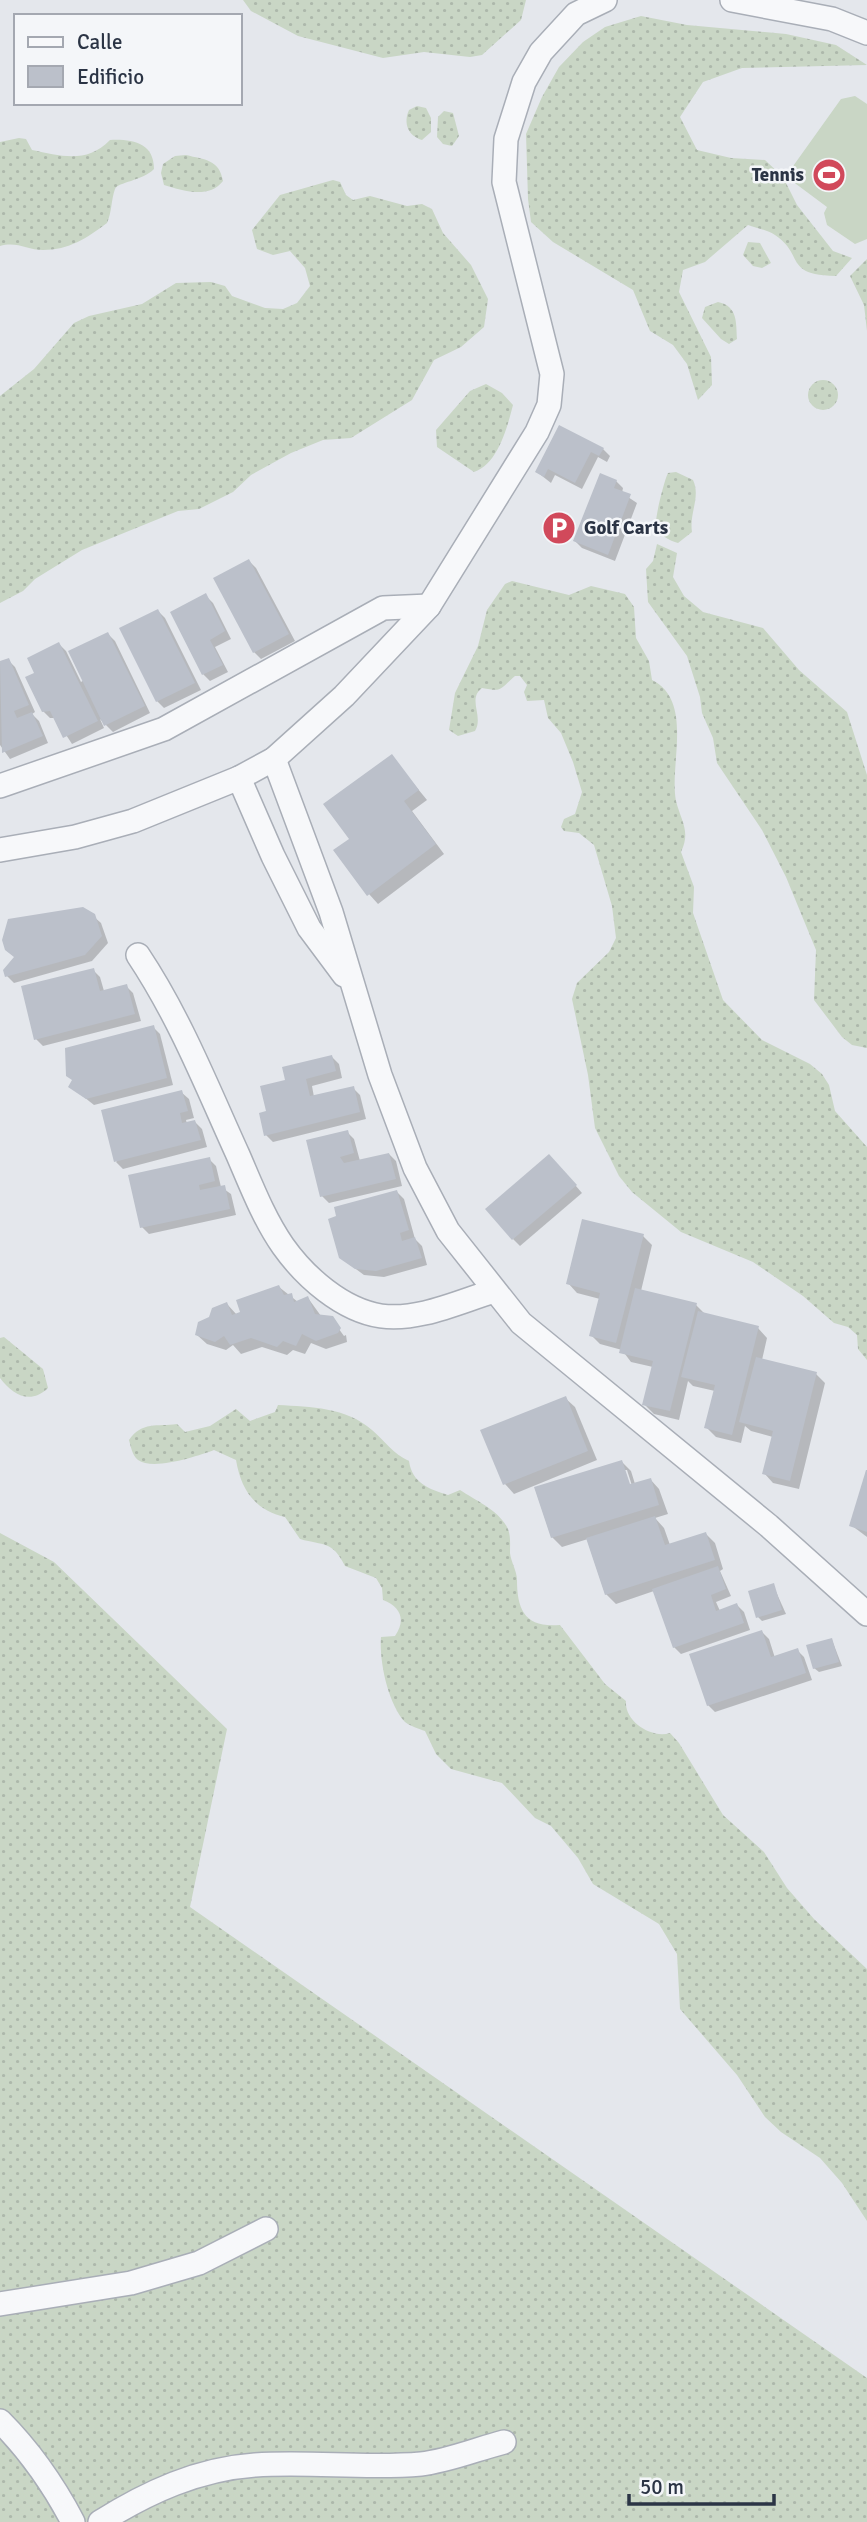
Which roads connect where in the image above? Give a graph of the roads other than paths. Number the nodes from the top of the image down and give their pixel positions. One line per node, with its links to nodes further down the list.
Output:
1 (605, 0): 4 (street)
2 (732, 0): 3 (street)
3 (867, 33)
4 (429, 606): 5 (street); 7 (street)
5 (274, 759): 6 (street); 10 (street)
6 (239, 778): 8 (street); 10 (street)
7 (0, 786)
8 (0, 850)
9 (138, 955): 11 (street)
10 (353, 987): 11 (street)
11 (494, 1291): 12 (street)
12 (867, 1614)
13 (266, 2229): 14 (street)
14 (0, 2304)
15 (0, 2421): 17 (street)
16 (504, 2442): 18 (street)
17 (73, 2522)
18 (100, 2522)

